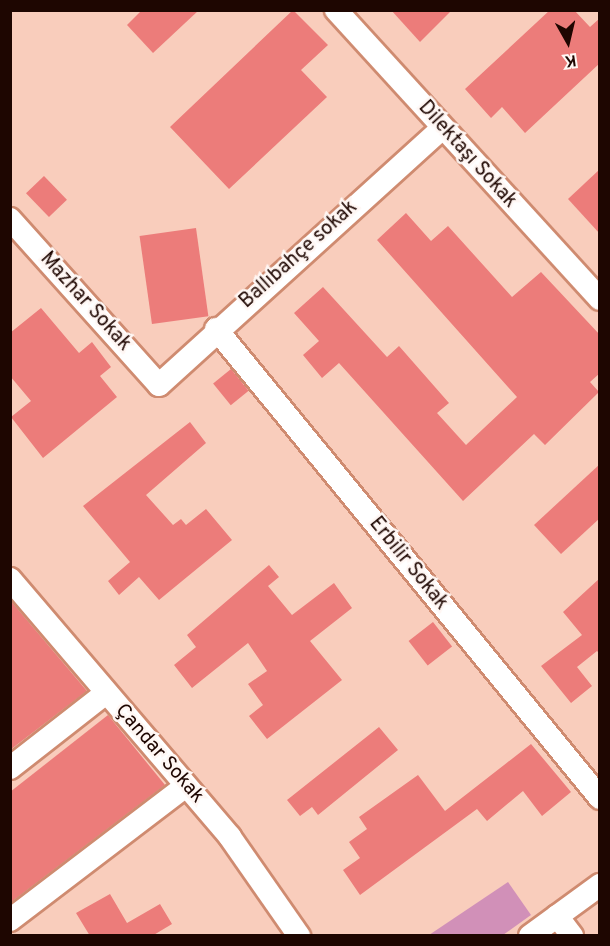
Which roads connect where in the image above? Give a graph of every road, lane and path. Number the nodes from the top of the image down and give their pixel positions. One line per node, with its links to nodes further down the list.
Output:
1 (336, 10): 2 (street, Dilektaşı Sokak)
2 (442, 128): 4 (street, Dilektaşı Sokak); 5 (street, Ballıbahçe sokak)
3 (10, 219): 6 (street, Mazhar Sokak)
4 (600, 299)
5 (216, 329): 6 (street, Ballıbahçe sokak); 11 (street, Erbilir Sokak)
6 (159, 385)
7 (10, 579): 8 (street, Çandar Sokak)
8 (106, 693): 9 (street); 10 (street, Çandar Sokak)
9 (10, 768)
10 (186, 786): 14 (street); 15 (street, Çandar Sokak)
11 (600, 798)
12 (600, 885): 13 (street)
13 (557, 916): 16 (street); 17 (street)
14 (16, 925)
15 (299, 936)
16 (530, 936)
17 (572, 936)

